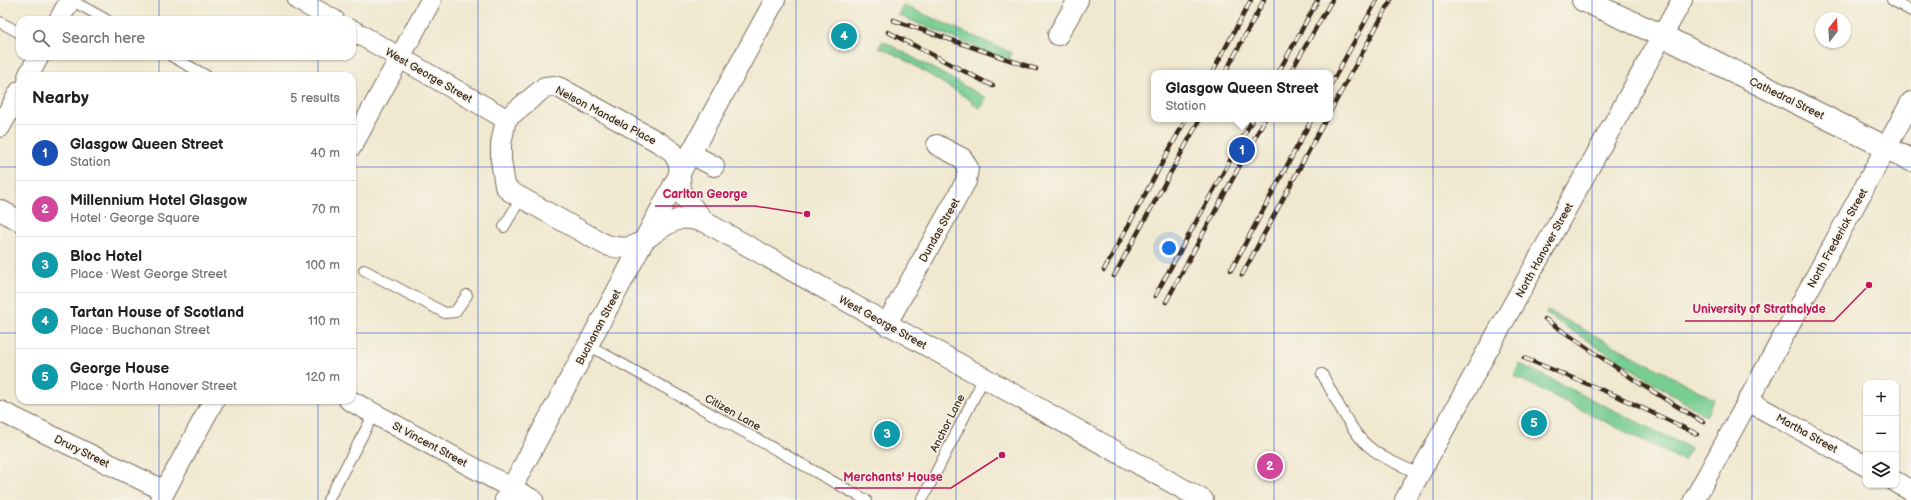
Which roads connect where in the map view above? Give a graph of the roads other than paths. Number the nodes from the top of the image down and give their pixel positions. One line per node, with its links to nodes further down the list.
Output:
1 (70, 0): 10 (street); 11 (lane)
2 (298, 0): 12 (street)
3 (431, 0): 18 (street)
4 (775, 0): 30 (street, Buchanan Street)
5 (1078, 0): 16 (street)
6 (1583, 0): 17 (street, Cathedral Street)
7 (1682, 0): 17 (street, North Hanover Street)
8 (1892, 0): 9 (lane)
9 (1911, 11)
10 (61, 16)
11 (100, 16)
12 (327, 16)
13 (0, 22): 14 (lane)
14 (16, 31)
15 (356, 32): 18 (street, West George Street)
16 (1058, 35)
17 (1663, 36): 29 (street, Cathedral Street); 52 (street, North Hanover Street, bridge)
18 (399, 58): 25 (street, West George Street); 27 (street)
19 (37, 60): 21 (street)
20 (176, 60): 22 (lane)
21 (30, 72)
22 (192, 72)
23 (16, 100): 26 (street)
24 (1911, 102): 29 (street, North Frederick Street)
25 (506, 119): 33 (street, Nelson Mandela Place); 34 (street)
26 (0, 127)
27 (356, 139)
28 (937, 145): 42 (street, Dundas Street)
29 (1886, 147): 31 (street, Cathedral Street); 46 (street, North Frederick Street)
30 (691, 154): 32 (street); 33 (street, Buchanan Street)
31 (1911, 160)
32 (714, 166)
33 (680, 173): 37 (street, Nelson Mandela Place); 39 (street, Buchanan Street)
34 (521, 198): 38 (lane); 39 (street)
35 (0, 210): 36 (street)
36 (16, 219)
37 (705, 222): 39 (street, West George Street); 42 (street, West George Street)
38 (504, 227)
39 (646, 238): 43 (street, Buchanan Street)
40 (364, 270): 41 (lane)
41 (467, 295)
42 (886, 324): 45 (street, West George Street)
43 (588, 345): 55 (street, Buchanan Street); 59 (lane, Citizen Lane)
44 (1322, 374): 52 (lane)
45 (984, 378): 60 (lane, Anchor Lane); 61 (street, West George Street)
46 (1748, 401): 51 (street, Martha Street); 63 (street, North Frederick Street)
47 (212, 404): 56 (street)
48 (356, 404): 50 (street, St Vincent Street)
49 (0, 411): 56 (street, Drury Street)
50 (374, 414): 55 (street, St Vincent Street); 57 (lane)
51 (1863, 464)
52 (1420, 474): 62 (street, North Hanover Street)
53 (1899, 484): 54 (street)
54 (1911, 491)
55 (508, 494): 58 (street, St Vincent Street)
56 (162, 496)
57 (328, 500)
58 (533, 500)
59 (866, 500)
60 (922, 500)
61 (1203, 500)
62 (1405, 500)
63 (1694, 500)

